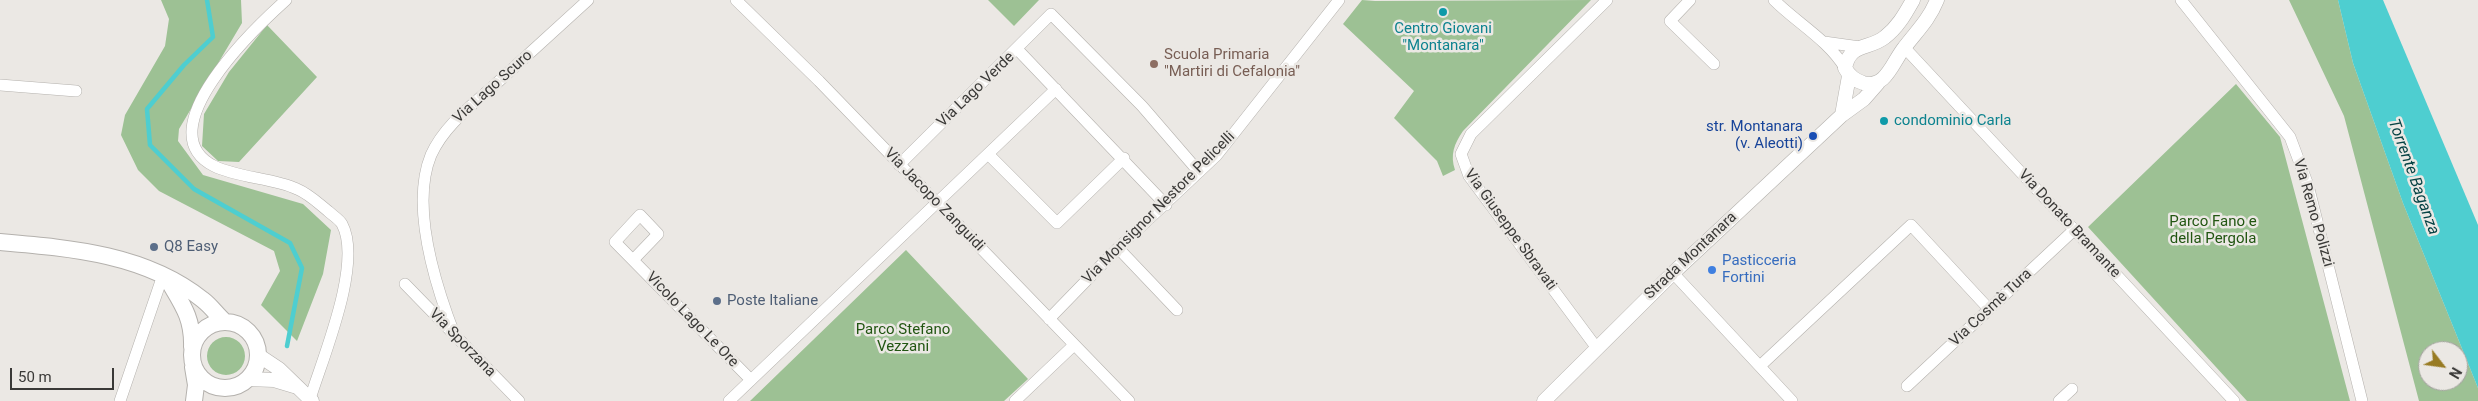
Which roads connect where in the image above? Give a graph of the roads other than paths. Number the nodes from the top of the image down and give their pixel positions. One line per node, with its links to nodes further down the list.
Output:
1 (286, 0): 51 (street)
2 (588, 0): 39 (street, Via Lago Scuro)
3 (736, 0): 24 (street, Via Jacopo Zanguidi)
4 (1340, 0): 25 (street, Via Monsignor Nestore Pelicelli)
5 (1606, 0): 41 (street, Via Giuseppe Sbravati)
6 (1690, 0): 15 (street)
7 (1774, 0): 11 (street)
8 (1913, 0): 12 (street)
9 (1936, 0): 13 (street, Strada Montanara)
10 (2181, 0): 63 (street, Via Remo Polizzi)
11 (1824, 42): 12 (street); 16 (street)
12 (1860, 47): 16 (street)
13 (1904, 47): 17 (street, Strada Montanara); 28 (street, Via Donato Bramante)
14 (1017, 50): 19 (street); 24 (street, Via Lago Verde); 25 (street, Via Lago Verde)
15 (1714, 64)
16 (1847, 72): 17 (street); 21 (street)
17 (1878, 83): 21 (street, Strada Montanara)
18 (0, 85): 20 (street)
19 (1056, 89): 22 (street); 23 (street)
20 (76, 91)
21 (1842, 115): 32 (street, Strada Montanara)
22 (988, 155): 23 (street); 26 (street)
23 (1124, 158): 27 (street)
24 (899, 164): 26 (street, Via Jacopo Zanguidi)
25 (1199, 172): 27 (street, Via Monsignor Nestore Pelicelli)
26 (937, 204): 37 (street, Via Jacopo Zanguidi); 46 (street)
27 (1166, 205): 30 (street, Via Monsignor Nestore Pelicelli)
28 (2074, 230): 35 (street, Via Cosmè Tura); 62 (street, Via Donato Bramante)
29 (0, 242): 33 (main road)
30 (1118, 248): 36 (street); 37 (street, Via Monsignor Nestore Pelicelli)
31 (633, 260): 46 (street, Vicolo Lago Le Ore)
32 (1673, 272): 41 (street, Strada Montanara); 45 (street)
33 (165, 276): 38 (main road); 42 (main road); 52 (street)
34 (405, 284): 39 (street, Via Sporzana)
35 (1989, 309): 45 (street); 49 (street, Via Cosmè Tura)
36 (1177, 310)
37 (1049, 319): 40 (street, Via Jacopo Zanguidi)
38 (225, 322): 42 (main road); 43 (main road)
39 (455, 336): 55 (street, Via Sporzana)
40 (1074, 345): 57 (street); 58 (street, Via Jacopo Zanguidi)
41 (1596, 347): 59 (street, Strada Montanara)
42 (192, 348): 44 (main road)
43 (258, 355): 47 (main road); 48 (street)
44 (192, 365): 47 (main road); 53 (main road)
45 (1760, 366): 60 (street)
46 (750, 380): 56 (street)
47 (242, 383): 48 (street); 54 (main road)
48 (297, 386): 51 (street)
49 (1907, 386)
50 (2072, 389): 61 (street)
51 (311, 400)
52 (120, 401)
53 (194, 401)
54 (225, 401)
55 (519, 401)
56 (728, 401)
57 (1015, 401)
58 (1129, 401)
59 (1544, 401)
60 (1792, 401)
61 (2060, 401)
62 (2234, 401)
63 (2362, 401)

